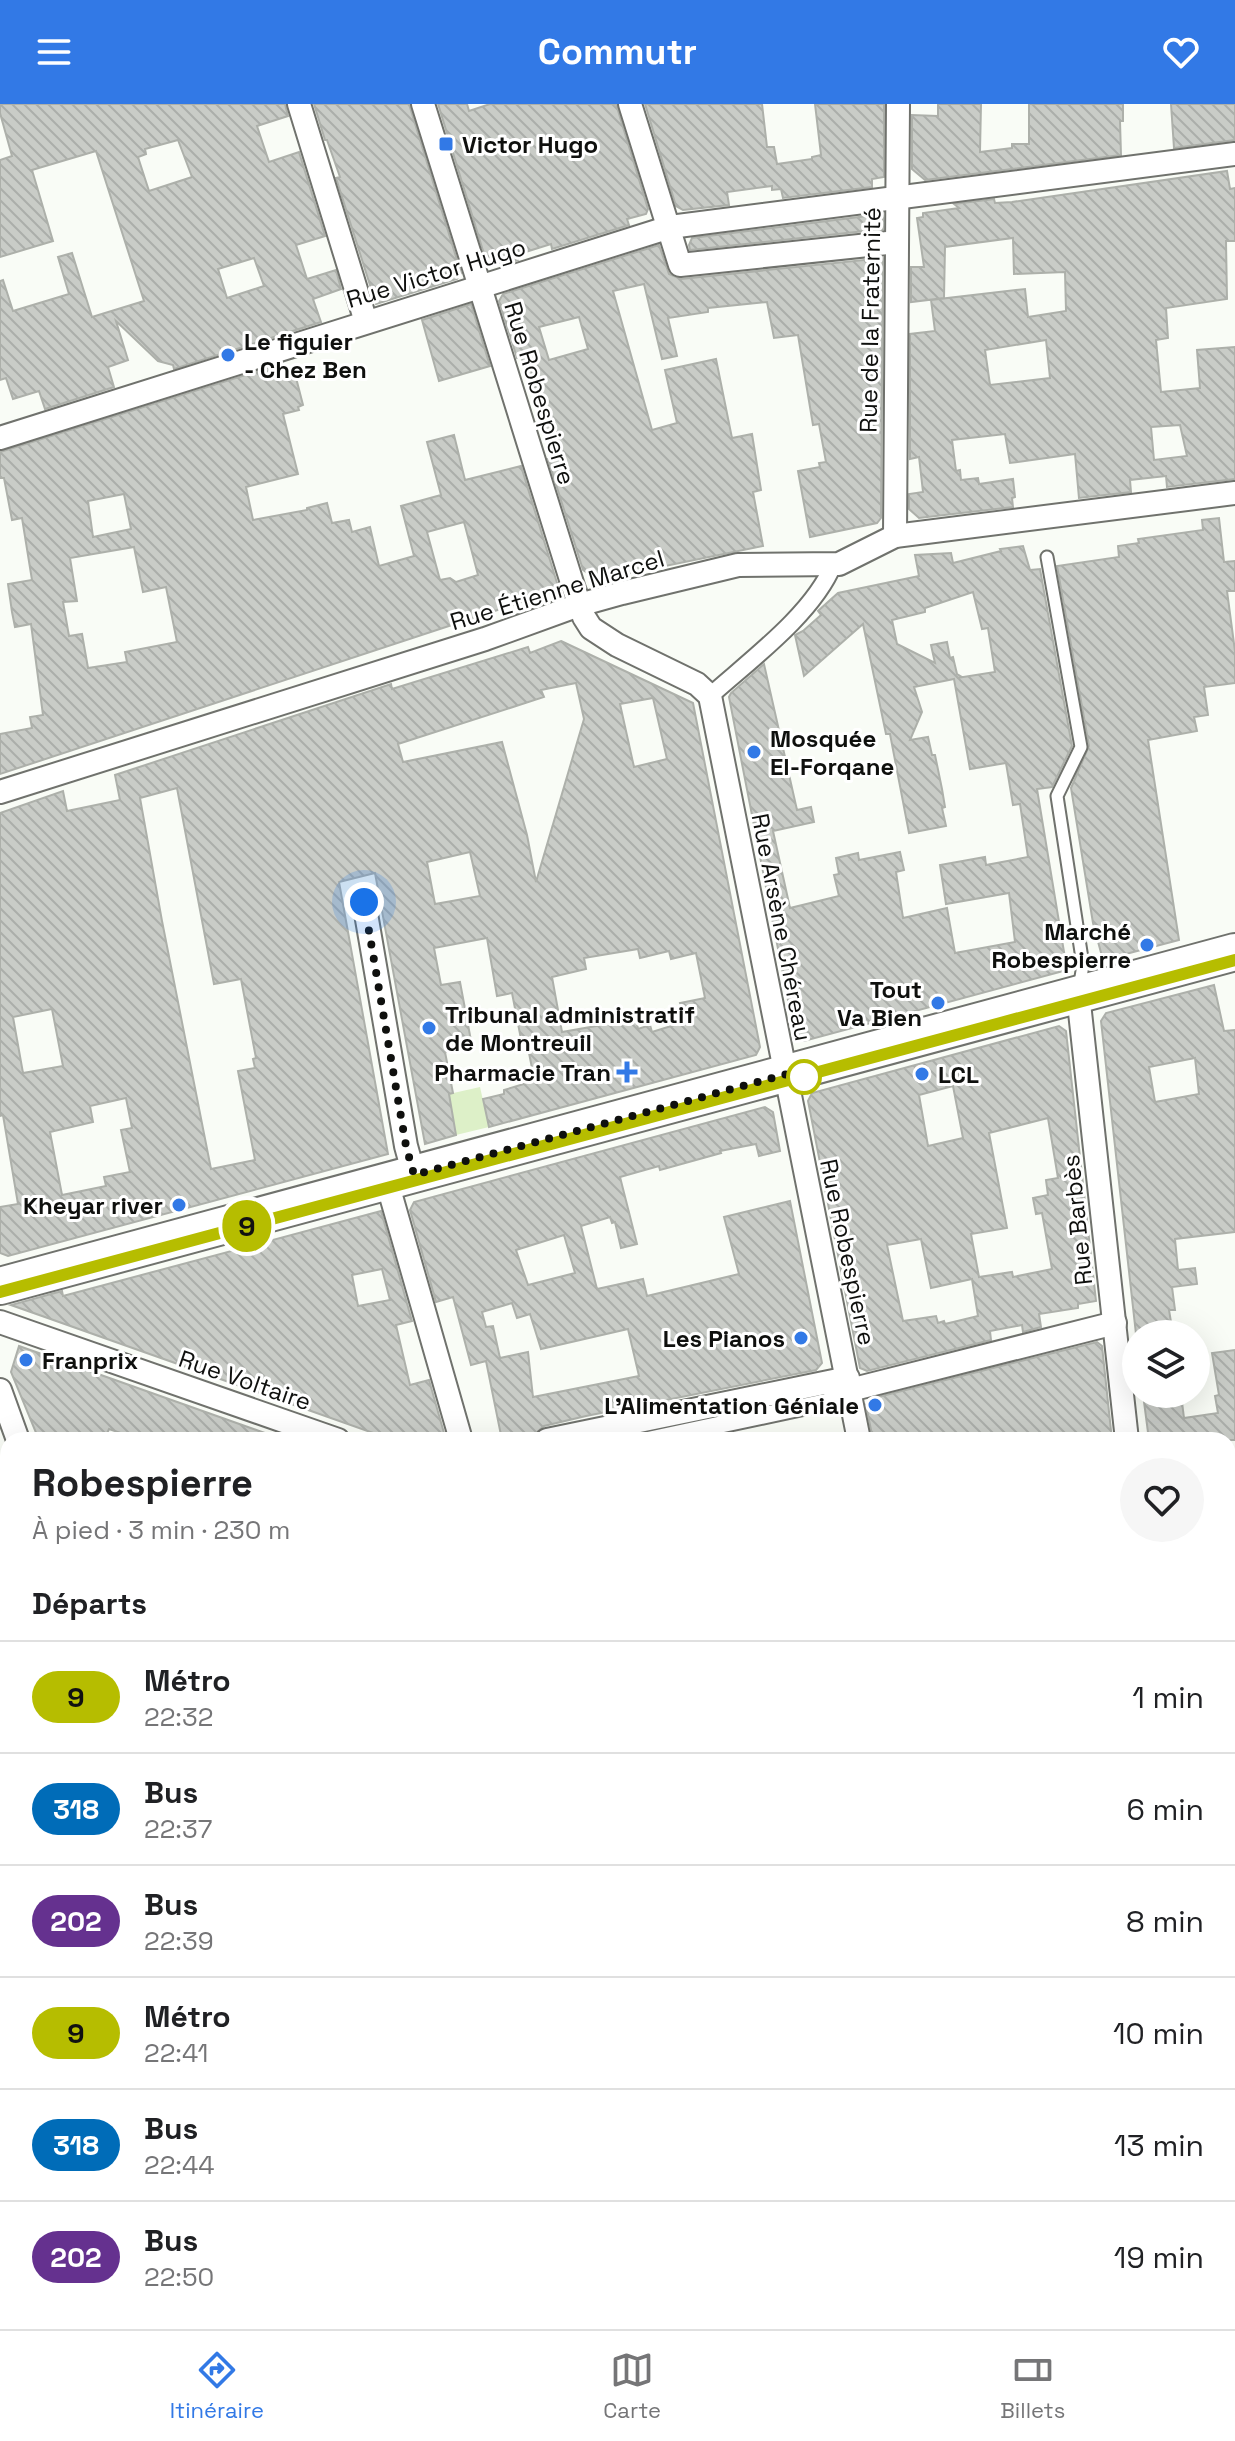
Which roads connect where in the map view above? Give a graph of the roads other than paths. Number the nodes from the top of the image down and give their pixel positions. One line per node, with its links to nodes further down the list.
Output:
1 (299, 104): 10 (street)
2 (423, 104): 9 (street, Rue Robespierre)
3 (630, 104): 7 (street)
4 (898, 104): 6 (street, Rue de la Fraternité)
5 (1235, 154): 6 (street, Rue Victor Hugo)
6 (897, 198): 7 (street, Rue Victor Hugo); 8 (street, Rue de la Fraternité)
7 (670, 227): 8 (street); 9 (street, Rue Victor Hugo)
8 (897, 242): 13 (street, Rue de la Fraternité)
9 (479, 287): 10 (street, Rue Victor Hugo); 16 (street, Rue Robespierre)
10 (366, 322): 11 (street, Rue Victor Hugo)
11 (0, 438)
12 (1235, 493): 13 (street, Rue Étienne Marcel)
13 (895, 536): 15 (street, Rue Étienne Marcel)
14 (1047, 557): 21 (lane)
15 (833, 565): 16 (street, Rue Étienne Marcel); 17 (street)
16 (579, 605): 17 (street); 18 (street, Rue Étienne Marcel)
17 (710, 696): 22 (street, Rue Arsène Chéreau)
18 (0, 792)
19 (364, 902): 23 (street)
20 (1235, 952): 21 (main road)
21 (1078, 994): 22 (main road); 26 (street, Rue Barbès)
22 (785, 1074): 23 (main road); 27 (street, Rue Robespierre)
23 (401, 1179): 24 (main road); 31 (street)
24 (0, 1286)
25 (0, 1322): 30 (street, Rue Voltaire)
26 (1115, 1323): 27 (street); 35 (street, Rue Barbès)
27 (844, 1383): 32 (street); 33 (street); 34 (street, Rue Robespierre)
28 (0, 1390): 29 (street)
29 (10, 1432)
30 (315, 1432)
31 (459, 1432)
32 (589, 1432)
33 (686, 1432)
34 (857, 1432)
35 (1126, 1432)

